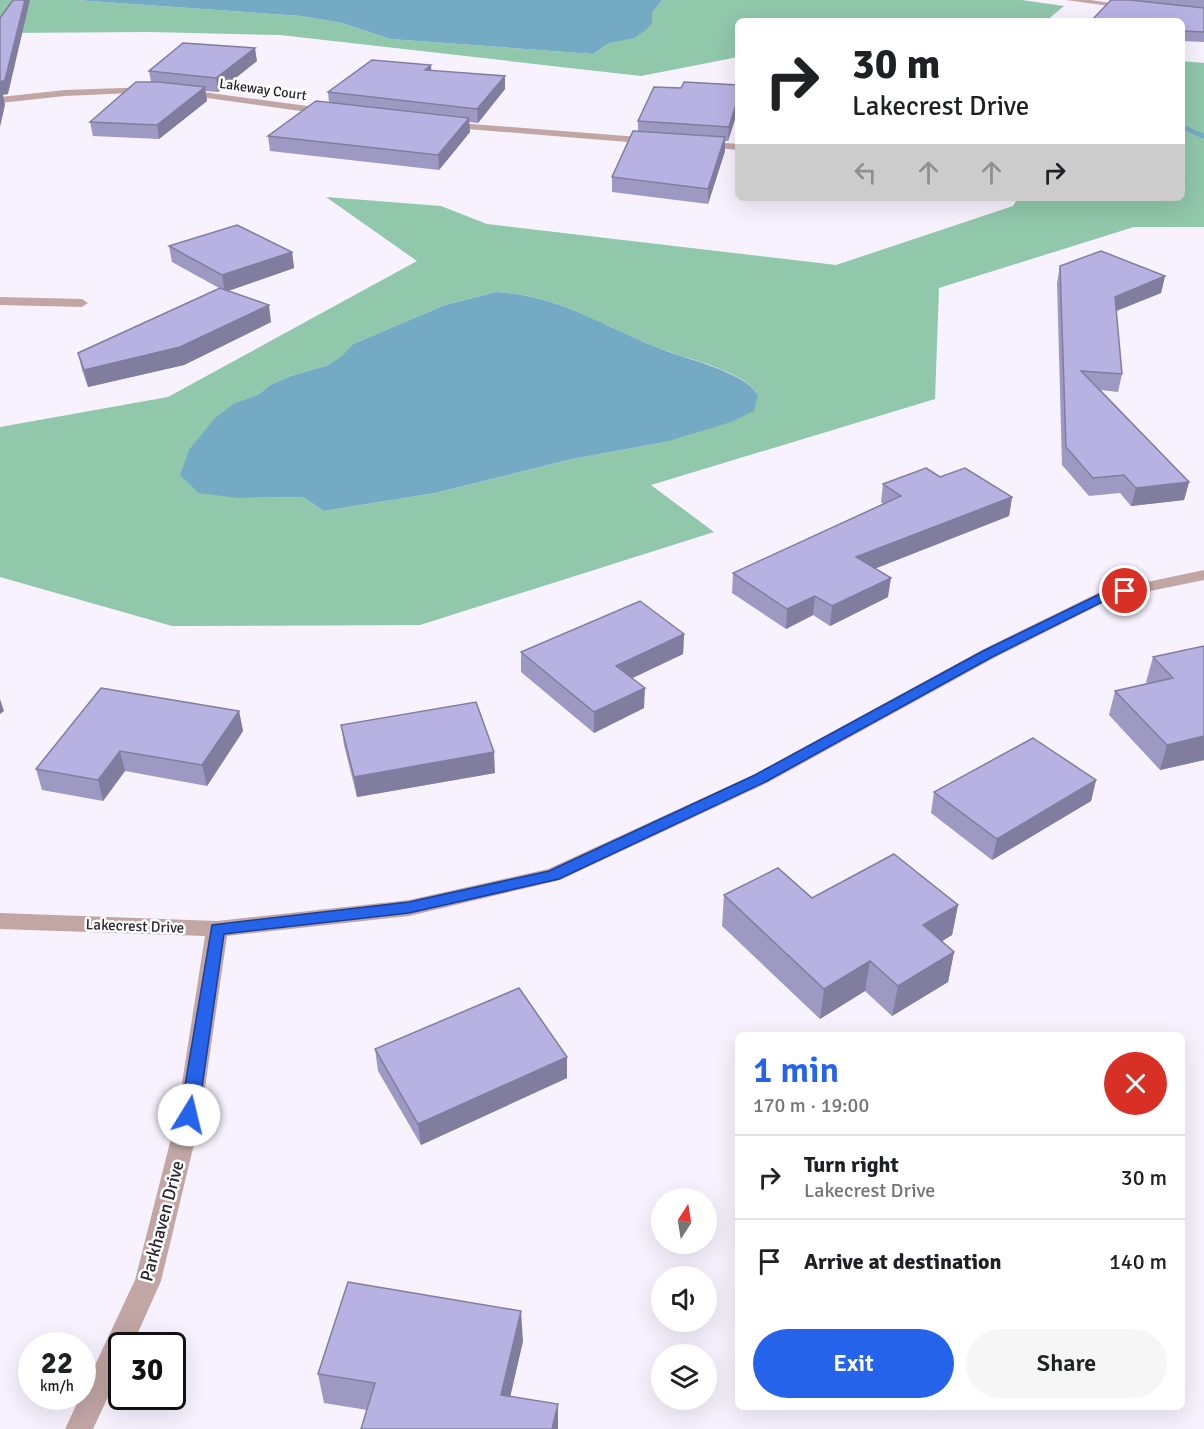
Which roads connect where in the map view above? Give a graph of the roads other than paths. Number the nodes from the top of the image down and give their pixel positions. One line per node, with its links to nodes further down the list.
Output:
1 (1070, 0): 2 (street)
2 (1141, 8)
3 (0, 100): 4 (street, Lakeway Court)
4 (343, 114)
5 (430, 123): 6 (street)
6 (669, 142)
7 (692, 144): 8 (street)
8 (735, 147)
9 (0, 301): 10 (street)
10 (82, 303)
11 (1204, 575): 13 (street, Lakecrest Drive)
12 (0, 921): 13 (street, Lakecrest Drive)
13 (217, 929): 14 (street, Parkhaven Drive)
14 (79, 1429)

